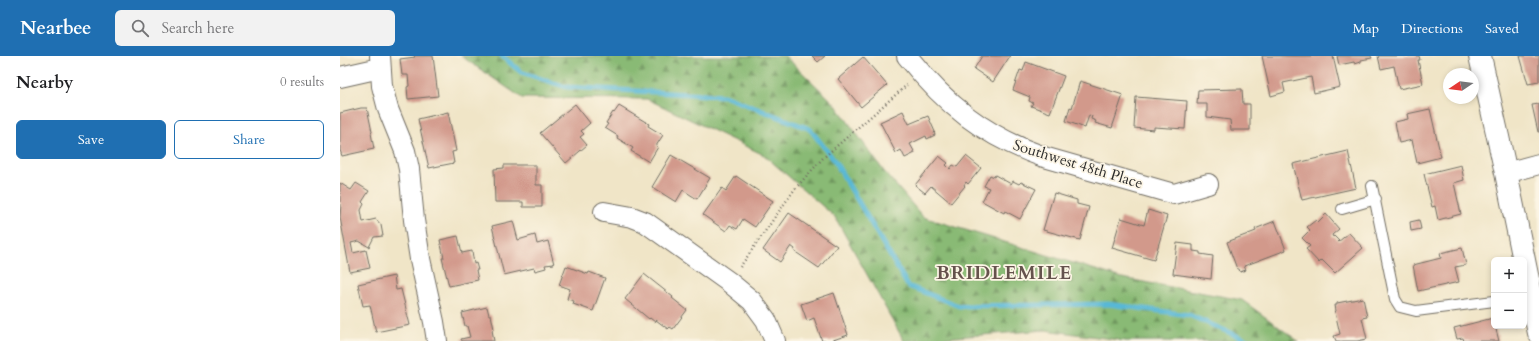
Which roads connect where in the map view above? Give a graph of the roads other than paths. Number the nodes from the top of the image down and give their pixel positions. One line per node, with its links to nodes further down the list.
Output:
1 (907, 56): 7 (street, Southwest 48th Place)
2 (1480, 56): 6 (street)
3 (380, 62): 4 (street); 15 (street)
4 (340, 77)
5 (1539, 164): 6 (street)
6 (1506, 173): 12 (street)
7 (1208, 184)
8 (1372, 186): 9 (lane)
9 (1376, 200): 10 (lane); 13 (lane)
10 (1342, 209)
11 (604, 212): 16 (street)
12 (1528, 296): 14 (street)
13 (1491, 301)
14 (1539, 333)
15 (437, 341)
16 (775, 341)

